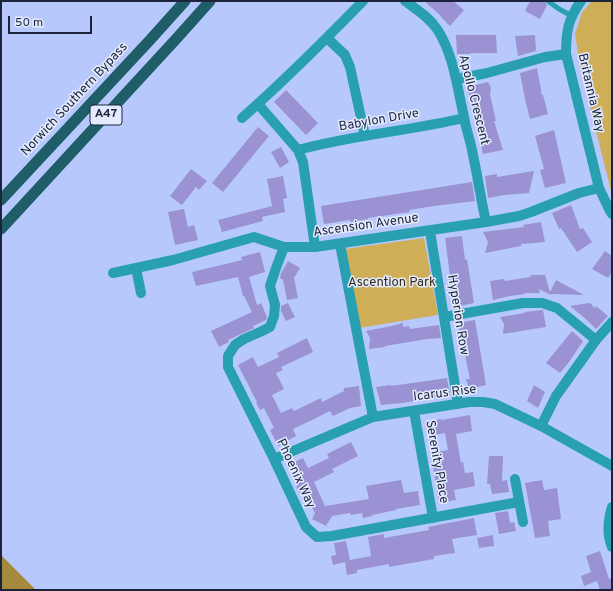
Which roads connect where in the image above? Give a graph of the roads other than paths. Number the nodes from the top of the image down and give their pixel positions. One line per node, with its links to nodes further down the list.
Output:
1 (184, 1): 17 (highway, Norwich Southern Bypass / A47)
2 (210, 1): 20 (highway, A47)
3 (363, 1): 8 (street)
4 (405, 1): 10 (street, Apollo Crescent)
5 (548, 1): 7 (lane)
6 (581, 1): 7 (street, Britannia Way)
7 (572, 16): 9 (street, Britannia Way)
8 (327, 38): 11 (street); 14 (street)
9 (566, 54): 10 (street); 16 (street, Britannia Way)
10 (457, 79): 13 (street, Apollo Crescent)
11 (258, 104): 12 (street); 15 (street)
12 (242, 118)
13 (464, 118): 14 (street, Babylon Drive); 19 (street, Apollo Crescent)
14 (365, 136): 15 (street, Babylon Drive)
15 (298, 150): 24 (street)
16 (599, 188): 18 (street, Britannia Way); 19 (street, Ascension Avenue)
17 (1, 200)
18 (612, 214)
19 (486, 222): 21 (street, Ascension Avenue)
20 (1, 229)
21 (430, 231): 22 (street, Ascension Avenue); 28 (street, Hyperion Row)
22 (340, 244): 24 (street, Ascension Avenue); 33 (street)
23 (284, 247): 24 (street, Ascension Avenue); 25 (street, Ascension Avenue); 35 (street, Phoenix Way)
24 (315, 247)
25 (136, 268): 26 (street, Ascension Avenue); 27 (street)
26 (113, 273)
27 (142, 293)
28 (444, 317): 30 (street); 31 (street, Hyperion Row)
29 (612, 322): 30 (street)
30 (596, 340): 34 (street)
31 (458, 404): 32 (street, Icarus Rise); 34 (street, Icarus Rise)
32 (414, 410): 33 (street, Icarus Rise); 40 (street, Serenity Place)
33 (373, 417): 35 (street, Icarus Rise)
34 (541, 426): 36 (street, Icarus Rise)
35 (274, 459): 40 (street, Phoenix Way)
36 (612, 466)
37 (515, 479): 38 (street)
38 (519, 502): 40 (street, Phoenix Way); 41 (street)
39 (612, 507): 42 (street)
40 (433, 518)
41 (523, 522)
42 (612, 547)

